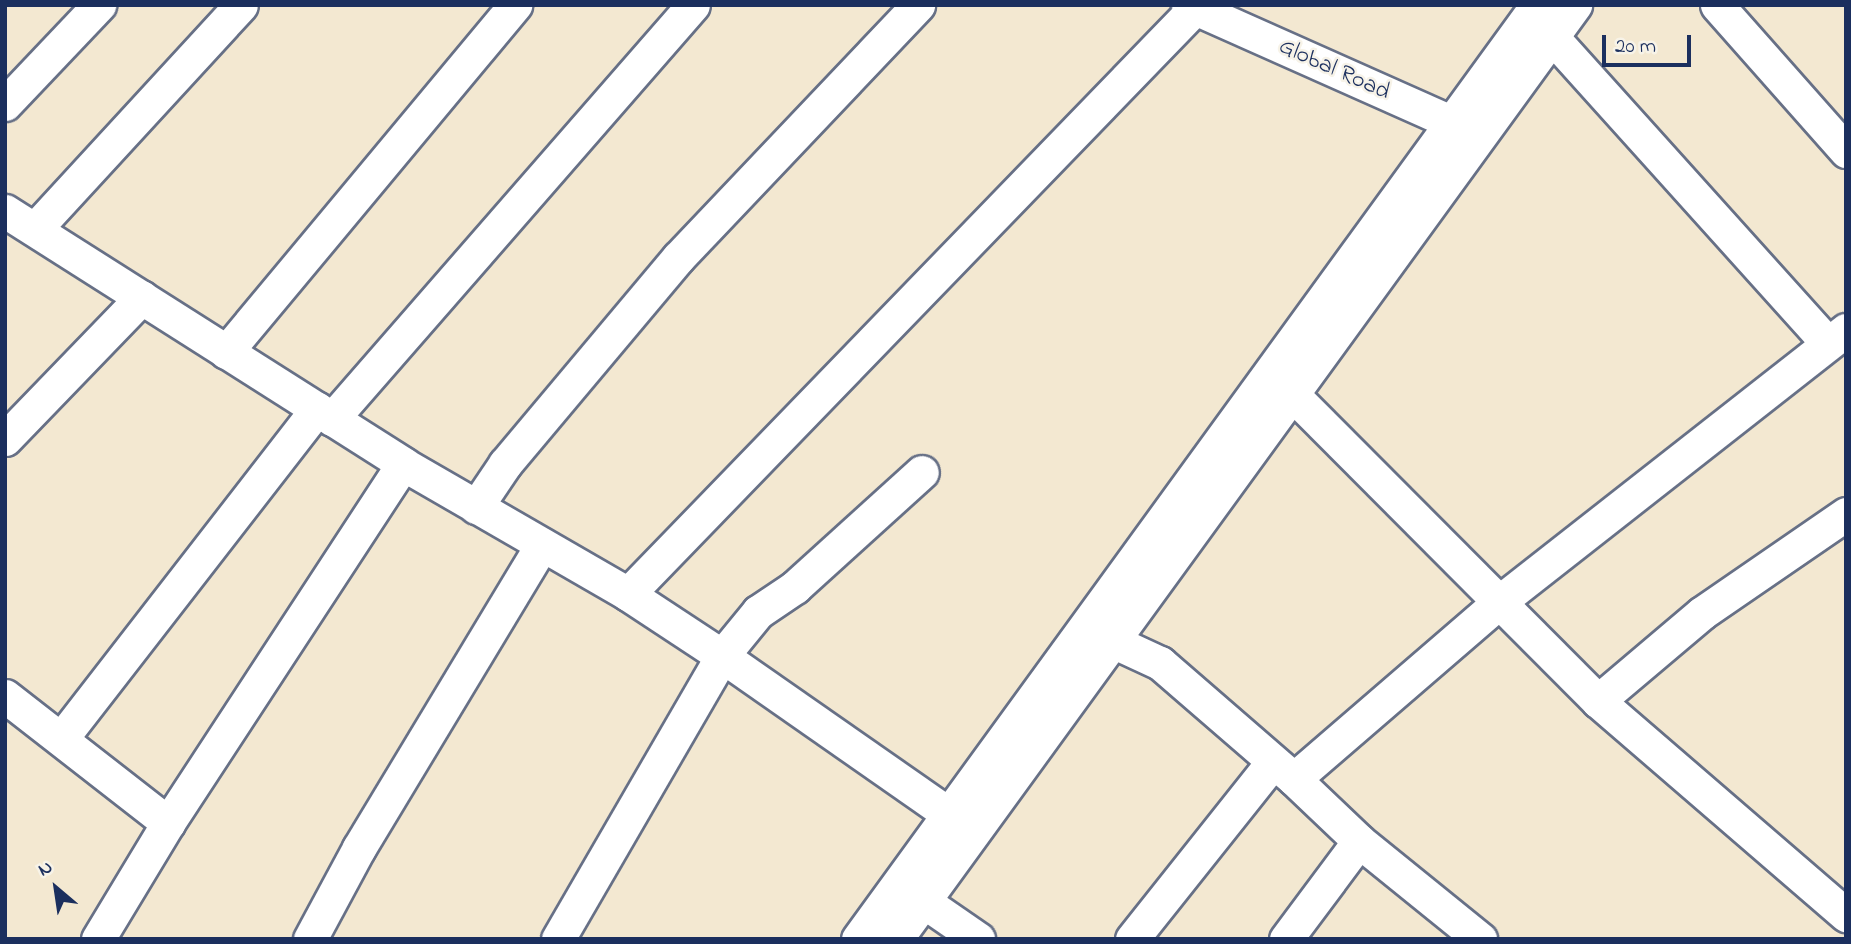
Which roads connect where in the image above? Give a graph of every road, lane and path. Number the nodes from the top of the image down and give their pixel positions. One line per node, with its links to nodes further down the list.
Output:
1 (99, 5): 11 (street)
2 (241, 5): 15 (street)
3 (515, 5): 18 (street)
4 (693, 5): 20 (street)
5 (918, 5): 24 (street)
6 (1537, 5): 12 (street)
7 (1575, 5): 10 (street)
8 (1717, 5): 13 (street)
9 (1192, 7): 12 (street, Global Road); 27 (street)
10 (1552, 37): 12 (street); 17 (street)
11 (5, 104)
12 (1466, 129): 19 (street); 29 (street)
13 (1846, 152)
14 (5, 211): 15 (street)
15 (35, 229): 16 (street)
16 (142, 298): 18 (street); 21 (street)
17 (1837, 337): 28 (street)
18 (226, 352): 20 (street)
19 (1292, 394): 28 (street); 29 (street)
20 (324, 414): 22 (street); 33 (street)
21 (5, 439)
22 (402, 464): 24 (street); 35 (street)
23 (922, 472): 30 (street)
24 (476, 507): 26 (street)
25 (1846, 514): 32 (street)
26 (542, 545): 27 (street); 41 (street)
27 (628, 594): 30 (street)
28 (1499, 602): 32 (street); 34 (street)
29 (1098, 634): 34 (street); 36 (street)
30 (722, 656): 36 (street); 42 (street)
31 (5, 696): 33 (street)
32 (1598, 701): 39 (street)
33 (61, 739): 35 (street)
34 (1284, 770): 37 (street); 46 (street)
35 (168, 823): 40 (street)
36 (961, 823): 38 (street); 43 (street)
37 (1359, 841): 47 (street); 48 (street)
38 (923, 901): 44 (street); 45 (street)
39 (1846, 915)
40 (98, 939)
41 (310, 939)
42 (558, 939)
43 (858, 939)
44 (896, 939)
45 (978, 939)
46 (1132, 939)
47 (1286, 939)
48 (1480, 939)

